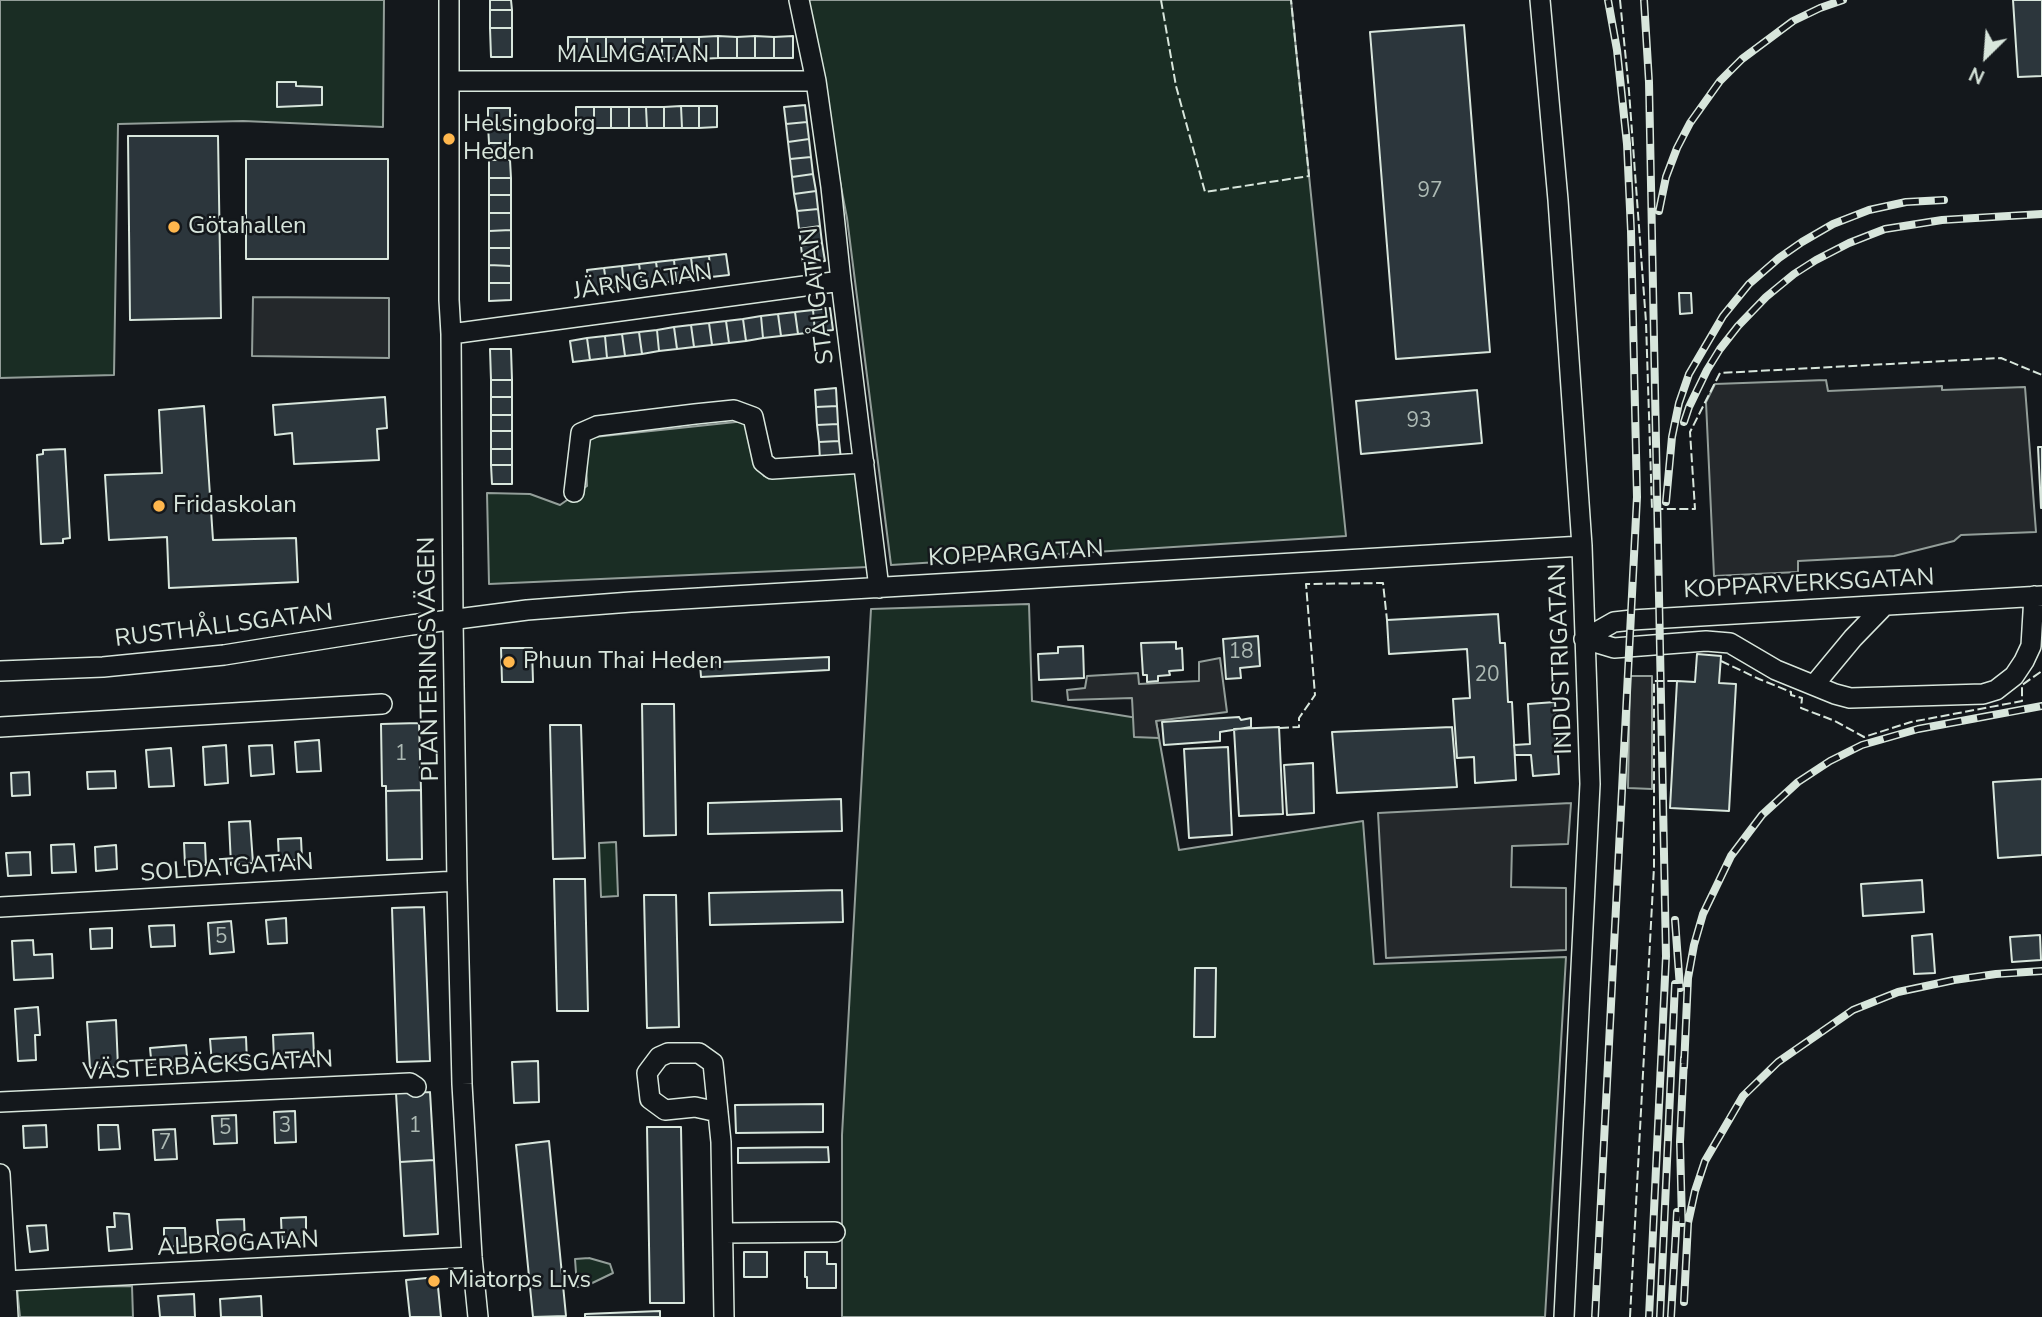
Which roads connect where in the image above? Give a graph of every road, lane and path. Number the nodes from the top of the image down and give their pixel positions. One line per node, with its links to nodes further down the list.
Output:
1 (449, 0): 4 (street, PLANTERINGSVÄGEN)
2 (799, 0): 5 (street, STÅLGATAN)
3 (1540, 0): 10 (street, INDUSTRIGATAN)
4 (450, 81): 5 (street, MALMGATAN); 7 (street, PLANTERINGSVÄGEN)
5 (816, 81): 6 (street, STÅLGATAN)
6 (841, 281): 7 (street, JÄRNGATAN); 8 (street, STÅLGATAN)
7 (451, 334): 14 (street, PLANTERINGSVÄGEN)
8 (864, 463): 9 (street); 11 (street, STÅLGATAN)
9 (574, 492)
10 (1583, 547): 11 (street, KOPPARGATAN); 15 (street, INDUSTRIGATAN)
11 (879, 587): 14 (street, KOPPARGATAN)
12 (2038, 596): 13 (street, KOPPARVERKSGATAN); 17 (street)
13 (1884, 606): 15 (street, KOPPARVERKSGATAN); 17 (street)
14 (453, 619): 16 (street, RUSTHÅLLSGATAN); 20 (street, PLANTERINGSVÄGEN)
15 (1584, 639): 17 (street); 33 (street, INDUSTRIGATAN)
16 (0, 670)
17 (1814, 685)
18 (382, 704): 19 (street)
19 (0, 727)
20 (457, 881): 21 (street, SOLDATGATAN); 28 (street, PLANTERINGSVÄGEN)
21 (0, 907)
22 (416, 1087): 23 (street, VÄSTERBÄCKSGATAN)
23 (0, 1102)
24 (718, 1112): 27 (street)
25 (0, 1174): 29 (street)
26 (835, 1232): 27 (street)
27 (724, 1233): 32 (street)
28 (472, 1257): 29 (street, ALBROGATAN); 31 (street, PLANTERINGSVÄGEN)
29 (6, 1281): 30 (street)
30 (8, 1317)
31 (478, 1317)
32 (724, 1317)
33 (1564, 1317)

